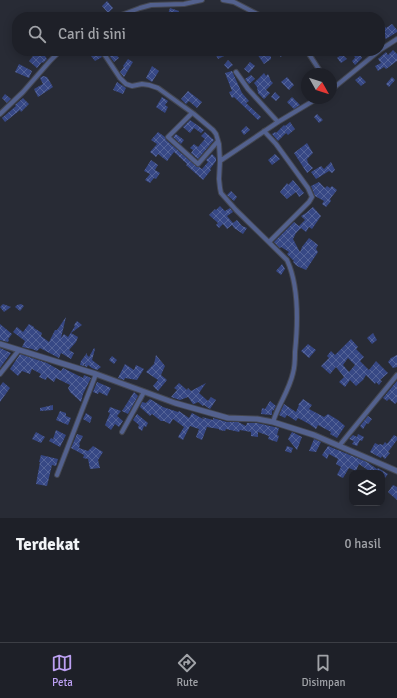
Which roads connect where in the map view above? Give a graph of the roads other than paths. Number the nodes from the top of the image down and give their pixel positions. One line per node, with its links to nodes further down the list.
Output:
1 (202, 0): 3 (street)
2 (223, 0): 4 (street)
3 (129, 12)
4 (253, 12)
5 (397, 39): 6 (street)
6 (385, 46)
7 (55, 56): 16 (street)
8 (105, 56): 15 (street)
9 (310, 56): 11 (street)
10 (372, 56): 13 (street)
11 (318, 68)
12 (236, 72): 17 (street)
13 (337, 84)
14 (308, 104): 17 (street)
15 (192, 113): 19 (street); 19 (street)
16 (0, 114)
17 (278, 122): 18 (street)
18 (264, 131): 20 (street); 21 (street)
19 (218, 141): 20 (street)
20 (220, 161): 21 (street)
21 (268, 242): 28 (street)
22 (0, 344): 23 (street)
23 (19, 350): 24 (street); 25 (street)
24 (0, 374)
25 (96, 374): 27 (street); 32 (street)
26 (397, 375): 30 (street)
27 (144, 392): 28 (street); 29 (street)
28 (273, 422): 30 (street)
29 (122, 432)
30 (339, 446): 31 (street)
31 (397, 471)
32 (56, 475)

